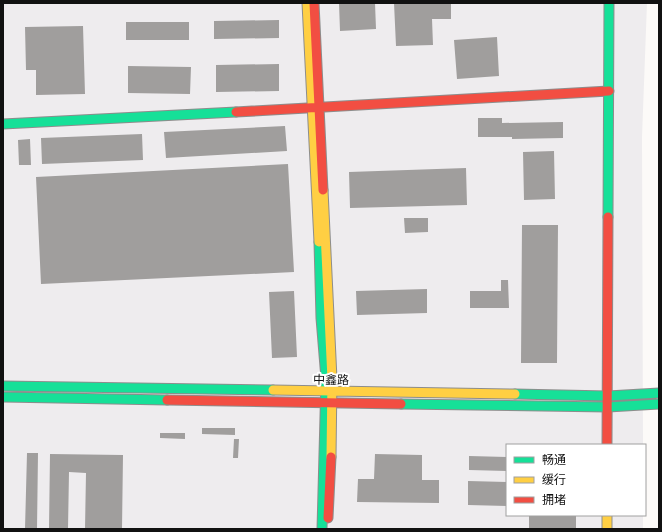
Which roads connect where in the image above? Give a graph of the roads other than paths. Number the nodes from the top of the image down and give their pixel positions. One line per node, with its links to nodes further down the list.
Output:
1 (307, 3): 5 (street)
2 (314, 3): 5 (street)
3 (610, 3): 4 (street)
4 (609, 91): 5 (street); 10 (street)
5 (315, 108): 6 (street); 8 (street)
6 (3, 124)
7 (3, 386): 8 (street, 中鑫路)
8 (329, 392): 10 (street, 中鑫路); 12 (street)
9 (659, 393): 10 (street, 中鑫路)
10 (608, 396): 14 (street)
11 (3, 397): 12 (street, 中鑫路)
12 (329, 403): 14 (street, 中鑫路); 17 (street); 18 (street)
13 (659, 404): 14 (street, 中鑫路)
14 (608, 407): 15 (street)
15 (607, 444)
16 (607, 516): 19 (street)
17 (322, 529)
18 (328, 529)
19 (607, 529)

